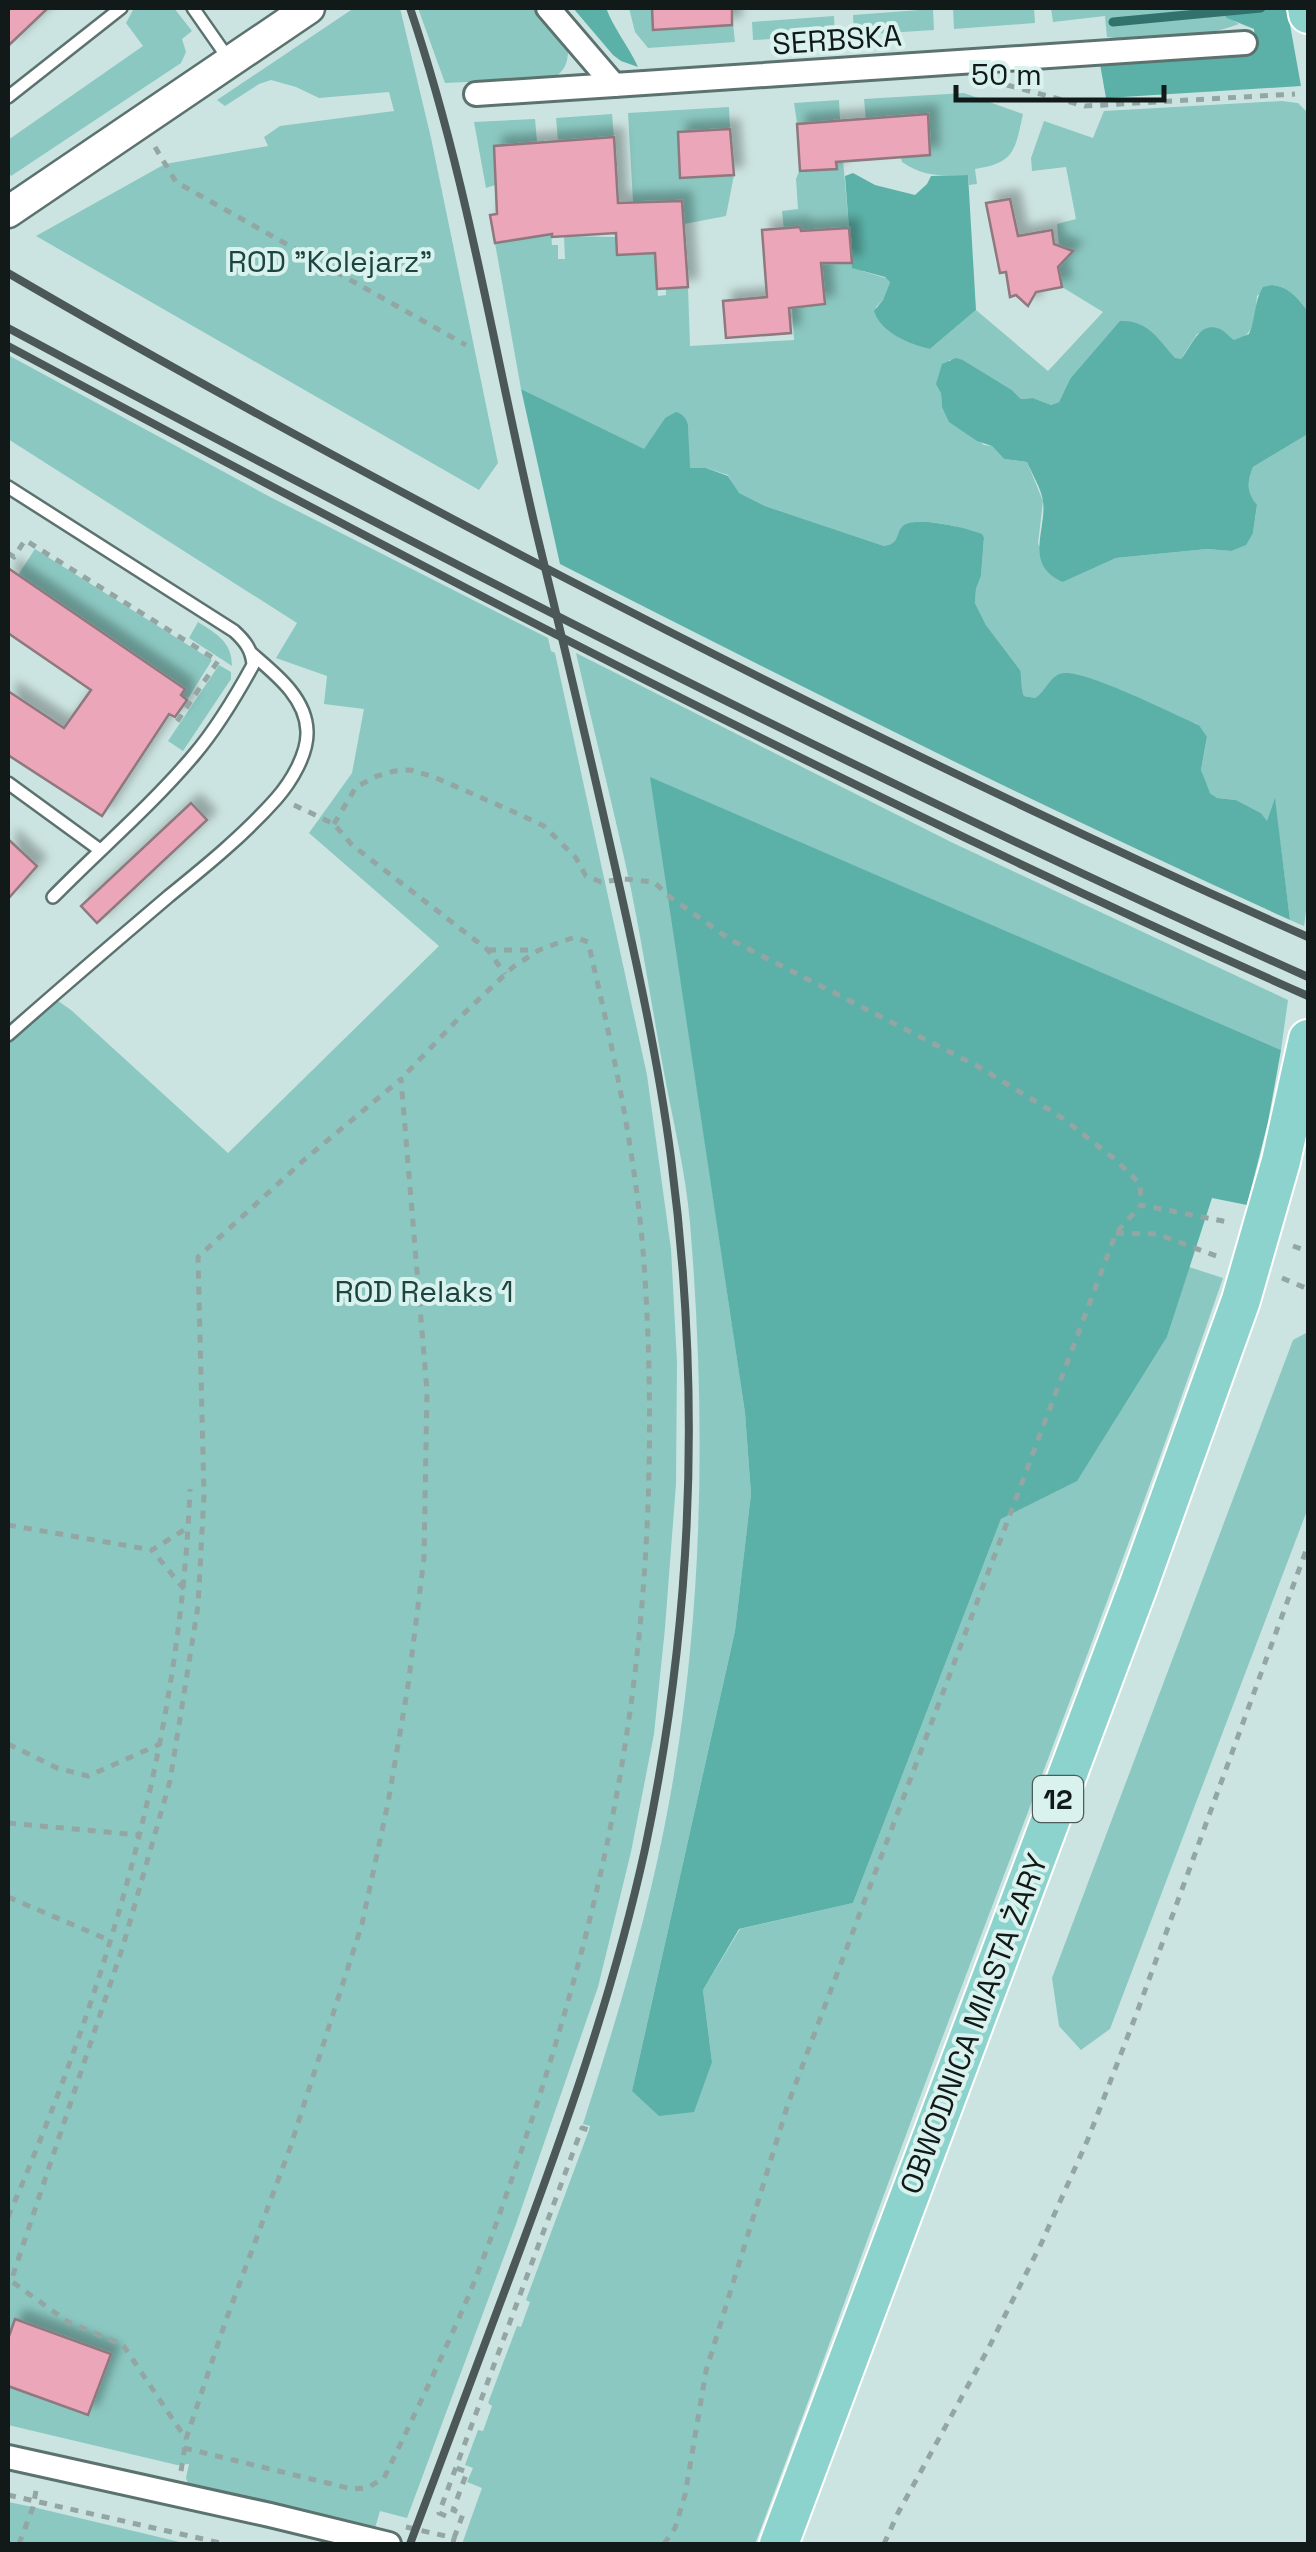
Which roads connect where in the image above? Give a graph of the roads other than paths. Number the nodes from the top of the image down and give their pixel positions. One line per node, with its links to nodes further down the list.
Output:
1 (120, 8): 9 (lane)
2 (193, 8): 6 (lane)
3 (310, 8): 6 (street)
4 (548, 8): 7 (street)
5 (1245, 43): 7 (street, SERBSKA)
6 (230, 60): 10 (street)
7 (614, 85): 8 (street, SERBSKA)
8 (476, 94)
9 (8, 97)
10 (12, 209)
11 (8, 487): 12 (lane)
12 (251, 653): 14 (lane); 16 (lane)
13 (8, 783): 14 (lane)
14 (100, 850): 15 (lane)
15 (54, 897)
16 (8, 1035)
17 (1308, 1041): 20 (main road, OBWODNICA MIASTA ŻARY / 12)
18 (8, 2456): 19 (street)
19 (384, 2543)
20 (779, 2544)

